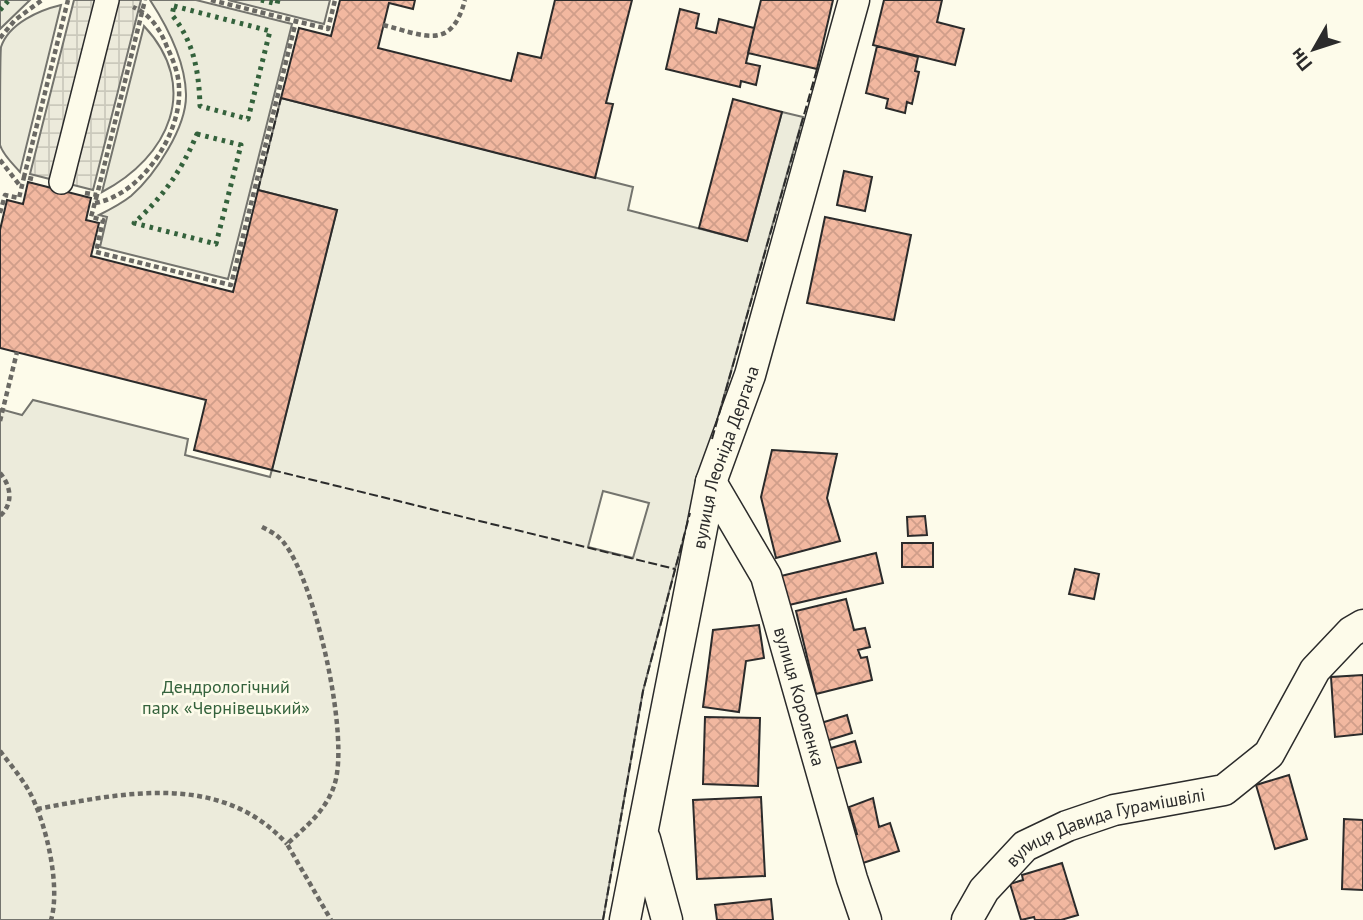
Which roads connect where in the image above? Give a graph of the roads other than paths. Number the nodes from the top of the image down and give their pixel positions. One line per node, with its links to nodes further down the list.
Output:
1 (107, 0): 3 (street)
2 (854, 0): 4 (street, вулиця Леоніда Дергача)
3 (61, 182)
4 (711, 482): 6 (street, вулиця Леоніда Дергача); 9 (street, вулиця Короленка)
5 (1363, 625): 10 (street, вулиця Давида Гурамішвілі)
6 (643, 831): 7 (street, вулиця Леоніда Дергача); 8 (street)
7 (625, 920)
8 (667, 920)
9 (866, 920)
10 (967, 920)

